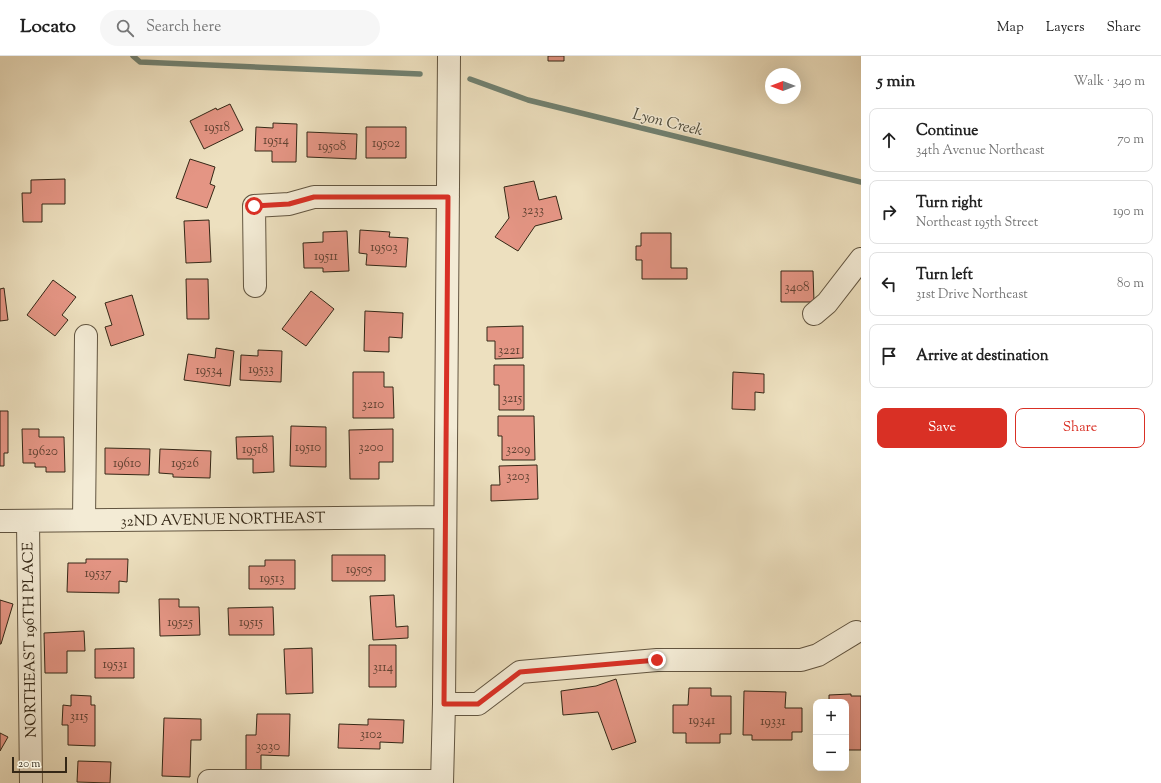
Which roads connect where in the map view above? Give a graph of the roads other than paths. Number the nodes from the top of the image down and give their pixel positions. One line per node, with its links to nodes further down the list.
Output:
1 (449, 56): 2 (street)
2 (448, 197): 4 (street); 7 (street)
3 (861, 259): 5 (street)
4 (255, 286)
5 (814, 314)
6 (86, 336): 8 (street)
7 (445, 517): 8 (street, 32ND AVENUE NORTHEAST); 12 (street)
8 (84, 520): 10 (street, 32ND AVENUE NORTHEAST)
9 (0, 521): 10 (street, 32ND AVENUE NORTHEAST)
10 (28, 521): 15 (street, NORTHEAST 196TH PLACE)
11 (856, 632): 12 (street)
12 (444, 704): 14 (street)
13 (209, 781): 14 (street)
14 (442, 782)
15 (32, 783)

